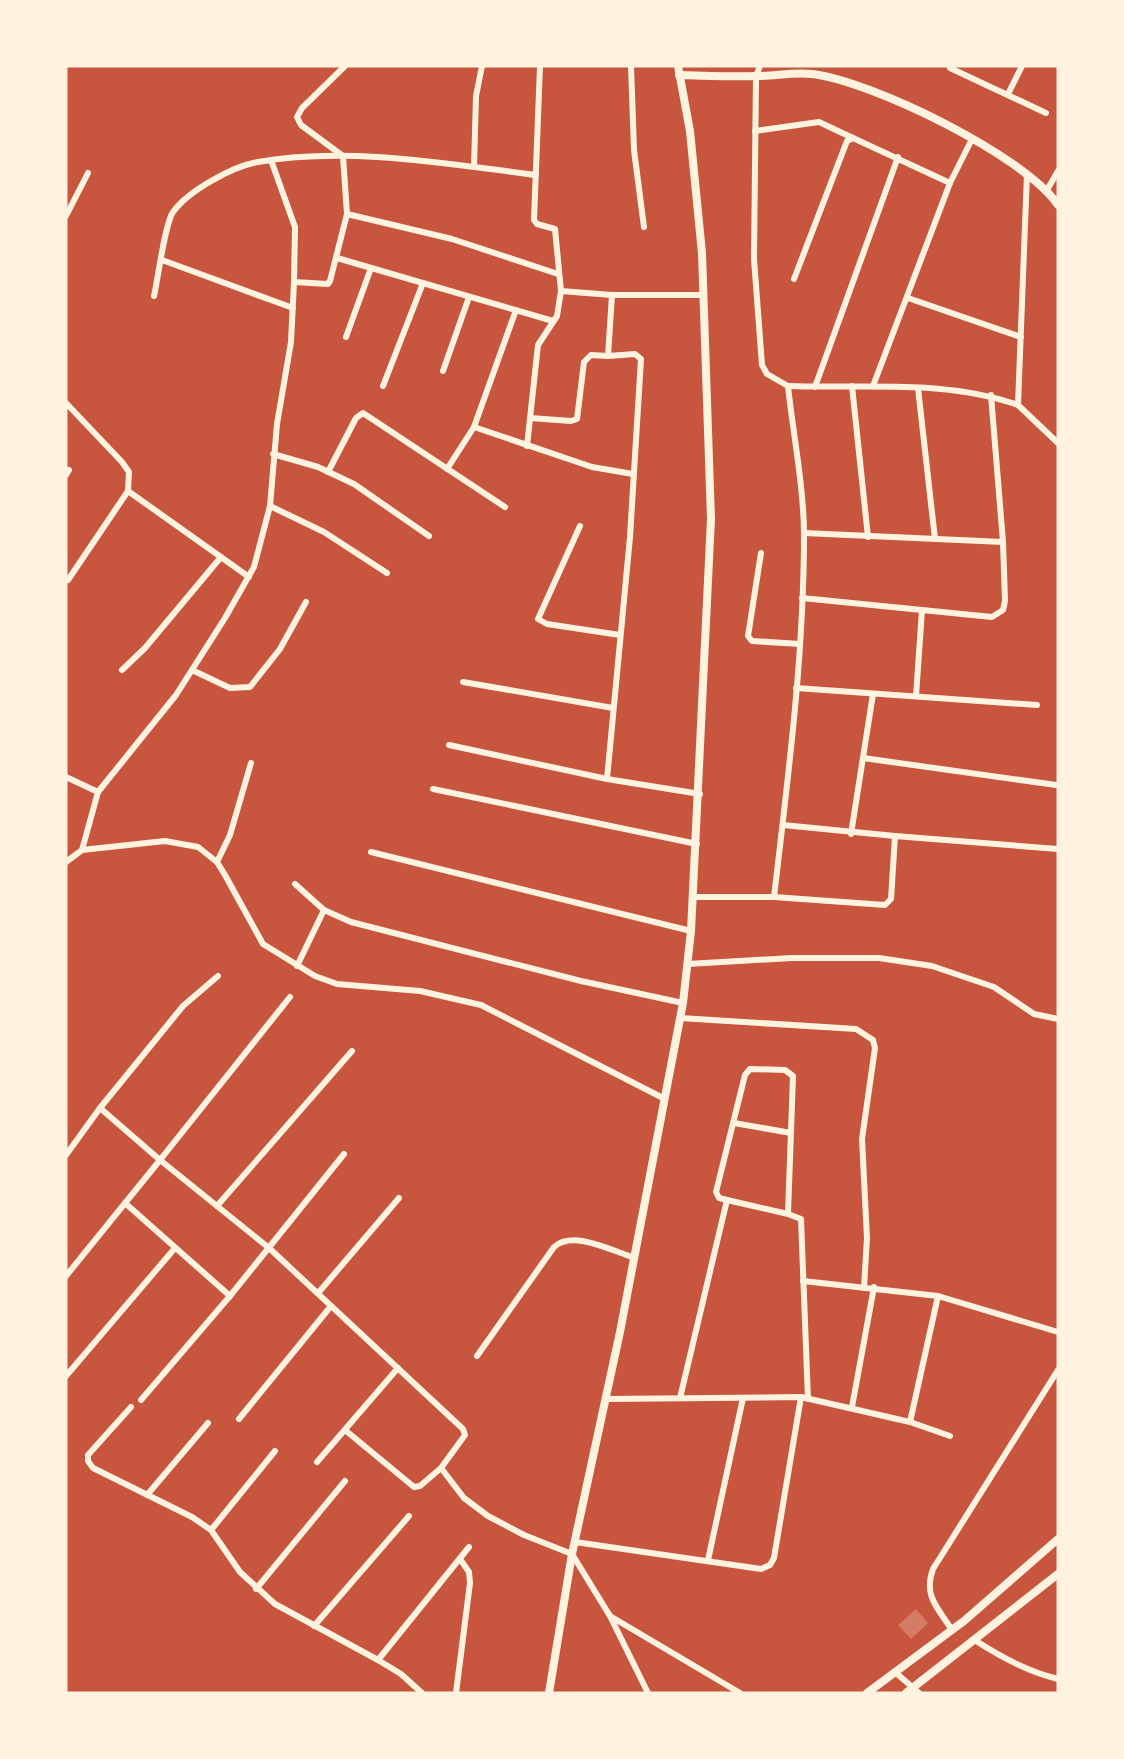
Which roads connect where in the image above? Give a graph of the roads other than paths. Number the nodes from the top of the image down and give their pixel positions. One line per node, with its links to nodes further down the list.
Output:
1 (345, 66): 16 (street)
2 (482, 66): 19 (street)
3 (540, 66): 23 (street)
4 (631, 66): 29 (street)
5 (678, 66): 9 (street)
6 (760, 66): 10 (street)
7 (1022, 66): 11 (street)
8 (948, 67): 11 (street)
9 (679, 75): 10 (street); 39 (street)
10 (756, 76): 13 (street); 15 (street)
11 (1008, 94): 12 (street)
12 (1046, 113)
13 (756, 131): 14 (street); 51 (street)
14 (853, 138): 17 (street); 34 (street)
15 (971, 141): 22 (street); 24 (street)
16 (343, 156): 18 (street); 19 (street); 27 (street)
17 (898, 157): 24 (street); 54 (street)
18 (271, 160): 31 (street); 35 (street)
19 (474, 167): 23 (street)
20 (1058, 171): 25 (street)
21 (88, 173): 28 (street)
22 (1027, 173): 25 (street); 47 (street)
23 (536, 175): 33 (street)
24 (950, 183): 42 (street)
25 (1047, 190): 26 (street)
26 (1058, 206)
27 (347, 214): 30 (street); 33 (street)
28 (66, 216)
29 (644, 227)
30 (337, 258): 32 (street); 35 (street)
31 (162, 260): 40 (street); 43 (street)
32 (371, 268): 36 (street); 46 (street)
33 (558, 274): 37 (street)
34 (794, 279)
35 (294, 282): 43 (street)
36 (423, 283): 41 (street); 50 (street)
37 (561, 291): 38 (street); 45 (street)
38 (612, 295): 39 (street); 48 (street)
39 (704, 295): 102 (street)
40 (154, 296)
41 (469, 297): 44 (street); 49 (street)
42 (908, 298): 47 (street); 53 (street)
43 (292, 308): 63 (street)
44 (516, 310): 45 (street); 60 (street)
45 (553, 321): 59 (street)
46 (346, 337)
47 (1021, 337): 58 (street)
48 (608, 356): 59 (street); 66 (street)
49 (443, 371)
50 (383, 386)
51 (788, 386): 54 (street); 71 (street)
52 (852, 386): 53 (street); 54 (street); 73 (street)
53 (873, 386): 55 (street)
54 (815, 387)
55 (918, 388): 56 (street); 74 (street)
56 (991, 395): 58 (street); 75 (street)
57 (66, 403): 67 (street)
58 (1018, 405): 61 (street)
59 (530, 418): 62 (street)
60 (474, 427): 62 (street); 64 (street)
61 (1058, 443)
62 (527, 447): 66 (street)
63 (273, 454): 65 (street); 68 (street)
64 (447, 469): 65 (street); 69 (street)
65 (328, 472): 72 (street)
66 (633, 474): 84 (street)
67 (128, 490): 77 (street); 80 (street)
68 (270, 506): 78 (street); 79 (street)
69 (505, 507)
70 (580, 526): 84 (street)
71 (804, 533): 73 (street); 81 (street)
72 (429, 536)
73 (868, 537): 74 (street)
74 (935, 539): 75 (street)
75 (1003, 542): 83 (street)
76 (761, 553): 85 (street)
77 (221, 557): 79 (street); 86 (street)
78 (387, 573)
79 (249, 577): 87 (street)
80 (68, 580)
81 (802, 598): 83 (street); 85 (street)
82 (306, 602): 87 (street)
83 (922, 610): 91 (street)
84 (620, 635): 93 (street)
85 (800, 644): 89 (street)
86 (122, 670)
87 (192, 670): 101 (street)
88 (463, 682): 93 (street)
89 (796, 688): 90 (street); 103 (street)
90 (873, 693): 91 (street); 95 (street)
91 (916, 696): 92 (street)
92 (1036, 705)
93 (614, 708): 98 (street)
94 (449, 745): 98 (street)
95 (863, 758): 99 (street); 104 (street)
96 (251, 763): 111 (street)
97 (66, 777): 101 (street)
98 (607, 779): 102 (street)
99 (1056, 784)
100 (433, 789): 106 (street)
101 (98, 792): 108 (street)
102 (700, 794): 106 (street)
103 (783, 825): 104 (street); 114 (street)
104 (851, 834): 105 (street)
105 (895, 836): 107 (street); 114 (street)
106 (697, 844): 113 (street)
107 (1058, 849)
108 (82, 850): 110 (street); 111 (street)
109 (371, 852): 116 (street)
110 (66, 862)
111 (217, 862): 118 (street)
112 (295, 884): 115 (street)
113 (692, 897): 114 (street); 116 (street)
114 (774, 897)
115 (324, 910): 118 (street); 121 (street)
116 (691, 931): 117 (street)
117 (688, 964): 121 (street); 123 (street)
118 (297, 966): 125 (street)
119 (218, 976): 126 (street)
120 (290, 997): 131 (street)
121 (683, 1004): 122 (street)
122 (680, 1018): 125 (street); 143 (street)
123 (1058, 1019)
124 (352, 1051): 135 (street)
125 (665, 1099): 139 (street)
126 (100, 1108): 130 (street); 131 (street)
127 (734, 1123): 128 (street); 128 (street); 133 (street)
128 (791, 1133): 136 (street)
129 (344, 1154): 138 (street)
130 (66, 1155)
131 (160, 1160): 134 (street); 135 (street)
132 (399, 1198): 144 (street)
133 (727, 1200): 136 (street); 153 (street)
134 (125, 1203): 137 (street); 140 (street)
135 (217, 1206): 138 (street)
136 (788, 1214): 141 (street)
137 (175, 1248): 145 (street); 152 (street)
138 (269, 1248): 144 (street); 145 (street)
139 (632, 1257): 149 (street); 156 (street)
140 (66, 1276)
141 (803, 1281): 143 (street); 155 (street)
142 (874, 1287): 143 (street); 146 (street); 159 (street)
143 (864, 1288)
144 (319, 1292): 147 (street)
145 (230, 1296): 157 (street)
146 (938, 1296): 148 (street); 161 (street)
147 (331, 1306): 150 (street); 160 (street)
148 (1058, 1332)
149 (477, 1356)
150 (398, 1368): 163 (street); 167 (street)
151 (1058, 1370): 182 (street)
152 (66, 1376)
153 (680, 1398): 154 (street); 156 (street)
154 (743, 1398): 155 (street); 177 (street)
155 (804, 1398): 159 (street); 177 (street)
156 (606, 1399): 173 (street)
157 (141, 1400)
158 (131, 1407): 169 (street)
159 (852, 1407): 161 (street)
160 (239, 1419)
161 (910, 1422): 164 (street)
162 (208, 1423): 169 (street)
163 (345, 1430): 166 (street); 167 (street)
164 (950, 1436)
165 (275, 1452): 171 (street)
166 (317, 1462)
167 (441, 1468): 175 (street)
168 (345, 1481): 179 (street)
169 (147, 1495): 171 (street)
170 (409, 1516): 181 (street)
171 (211, 1530): 179 (street)
172 (1058, 1539): 182 (street)
173 (575, 1542): 175 (street); 177 (street)
174 (469, 1547): 176 (street)
175 (572, 1554): 180 (street); 190 (street)
176 (460, 1559): 184 (street); 189 (street)
177 (708, 1560)
178 (1058, 1574): 183 (street)
179 (256, 1589): 181 (street)
180 (610, 1616): 191 (street); 192 (street)
181 (314, 1626): 184 (street)
182 (952, 1630): 185 (street)
183 (976, 1641): 186 (street); 187 (street)
184 (378, 1660): 188 (street)
185 (895, 1672): 187 (street); 193 (street)
186 (1058, 1679)
187 (913, 1691)
188 (422, 1693)
189 (456, 1693)
190 (549, 1693)
191 (648, 1693)
192 (740, 1693)
193 (867, 1693)

